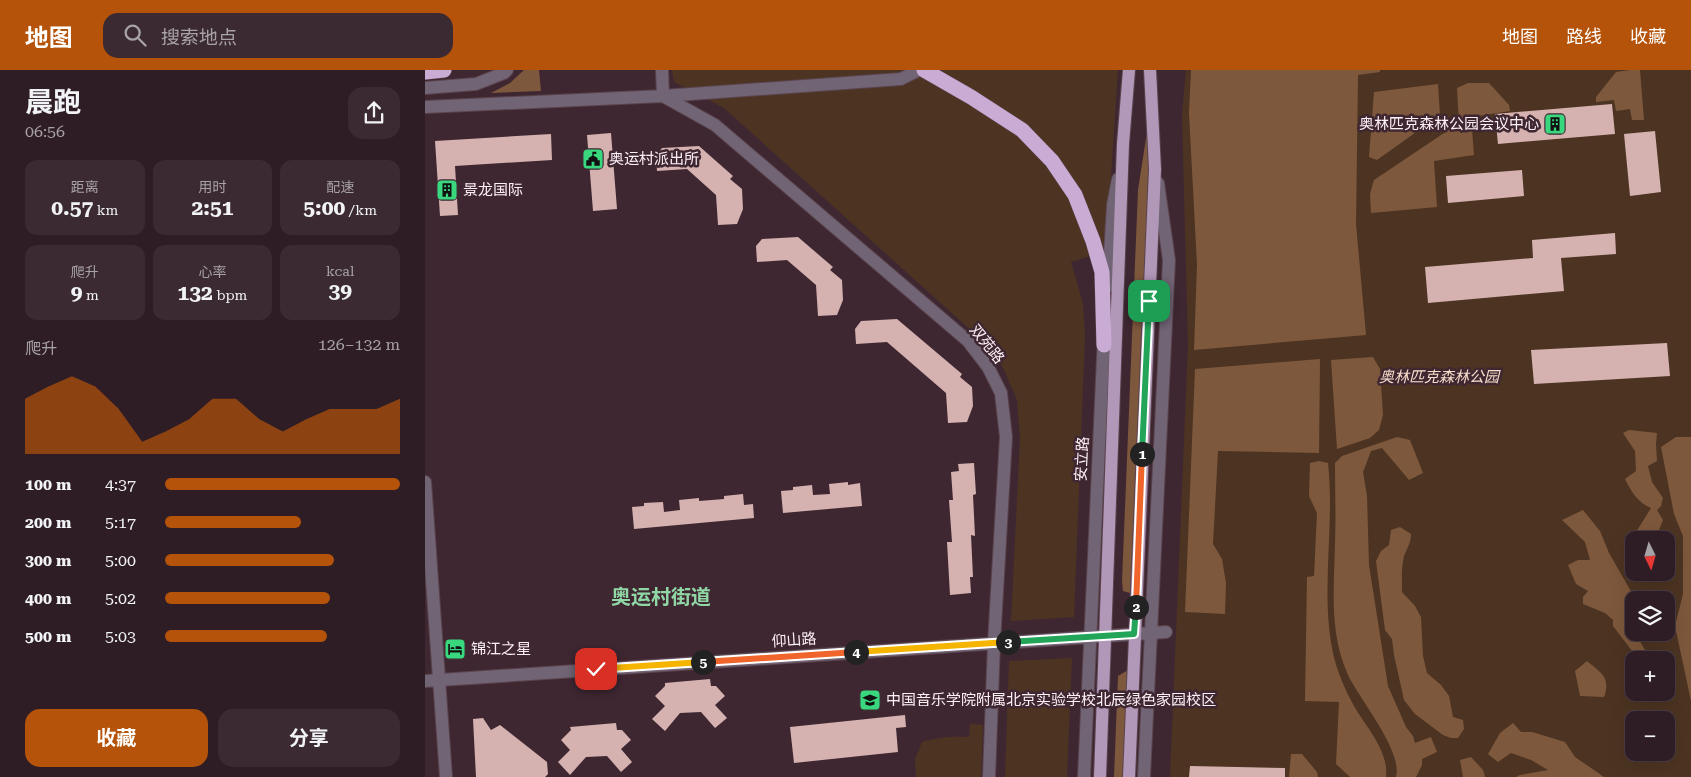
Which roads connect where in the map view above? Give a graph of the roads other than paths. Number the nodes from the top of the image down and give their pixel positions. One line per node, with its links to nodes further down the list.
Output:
1 (444, 70): 8 (highway)
2 (507, 70): 9 (street)
3 (662, 70): 10 (street)
4 (919, 70): 10 (street)
5 (923, 70): 14 (highway)
6 (1129, 70): 12 (main road, 安立路)
7 (1150, 70): 13 (main road)
8 (425, 72)
9 (425, 88)
10 (663, 96): 11 (street); 21 (street, 双苑路)
11 (425, 108)
12 (1123, 144): 14 (street, 安立路); 19 (main road, 安立路)
13 (1155, 168): 17 (street); 18 (main road)
14 (1103, 345): 20 (street, 安立路)
15 (425, 482): 22 (street)
16 (1166, 632): 17 (street, 仰山路)
17 (1150, 633): 18 (street, 仰山路); 29 (street)
18 (1134, 634): 19 (street, 仰山路); 28 (main road)
19 (1105, 636): 20 (street, 仰山路); 27 (main road, 安立路)
20 (1089, 637): 21 (street, 仰山路); 26 (street, 安立路)
21 (993, 643): 22 (street, 仰山路); 25 (street, 双苑路)
22 (439, 680): 23 (street, 仰山路); 24 (street)
23 (425, 681)
24 (446, 777)
25 (989, 777)
26 (1084, 777)
27 (1099, 777)
28 (1129, 777)
29 (1144, 777)

